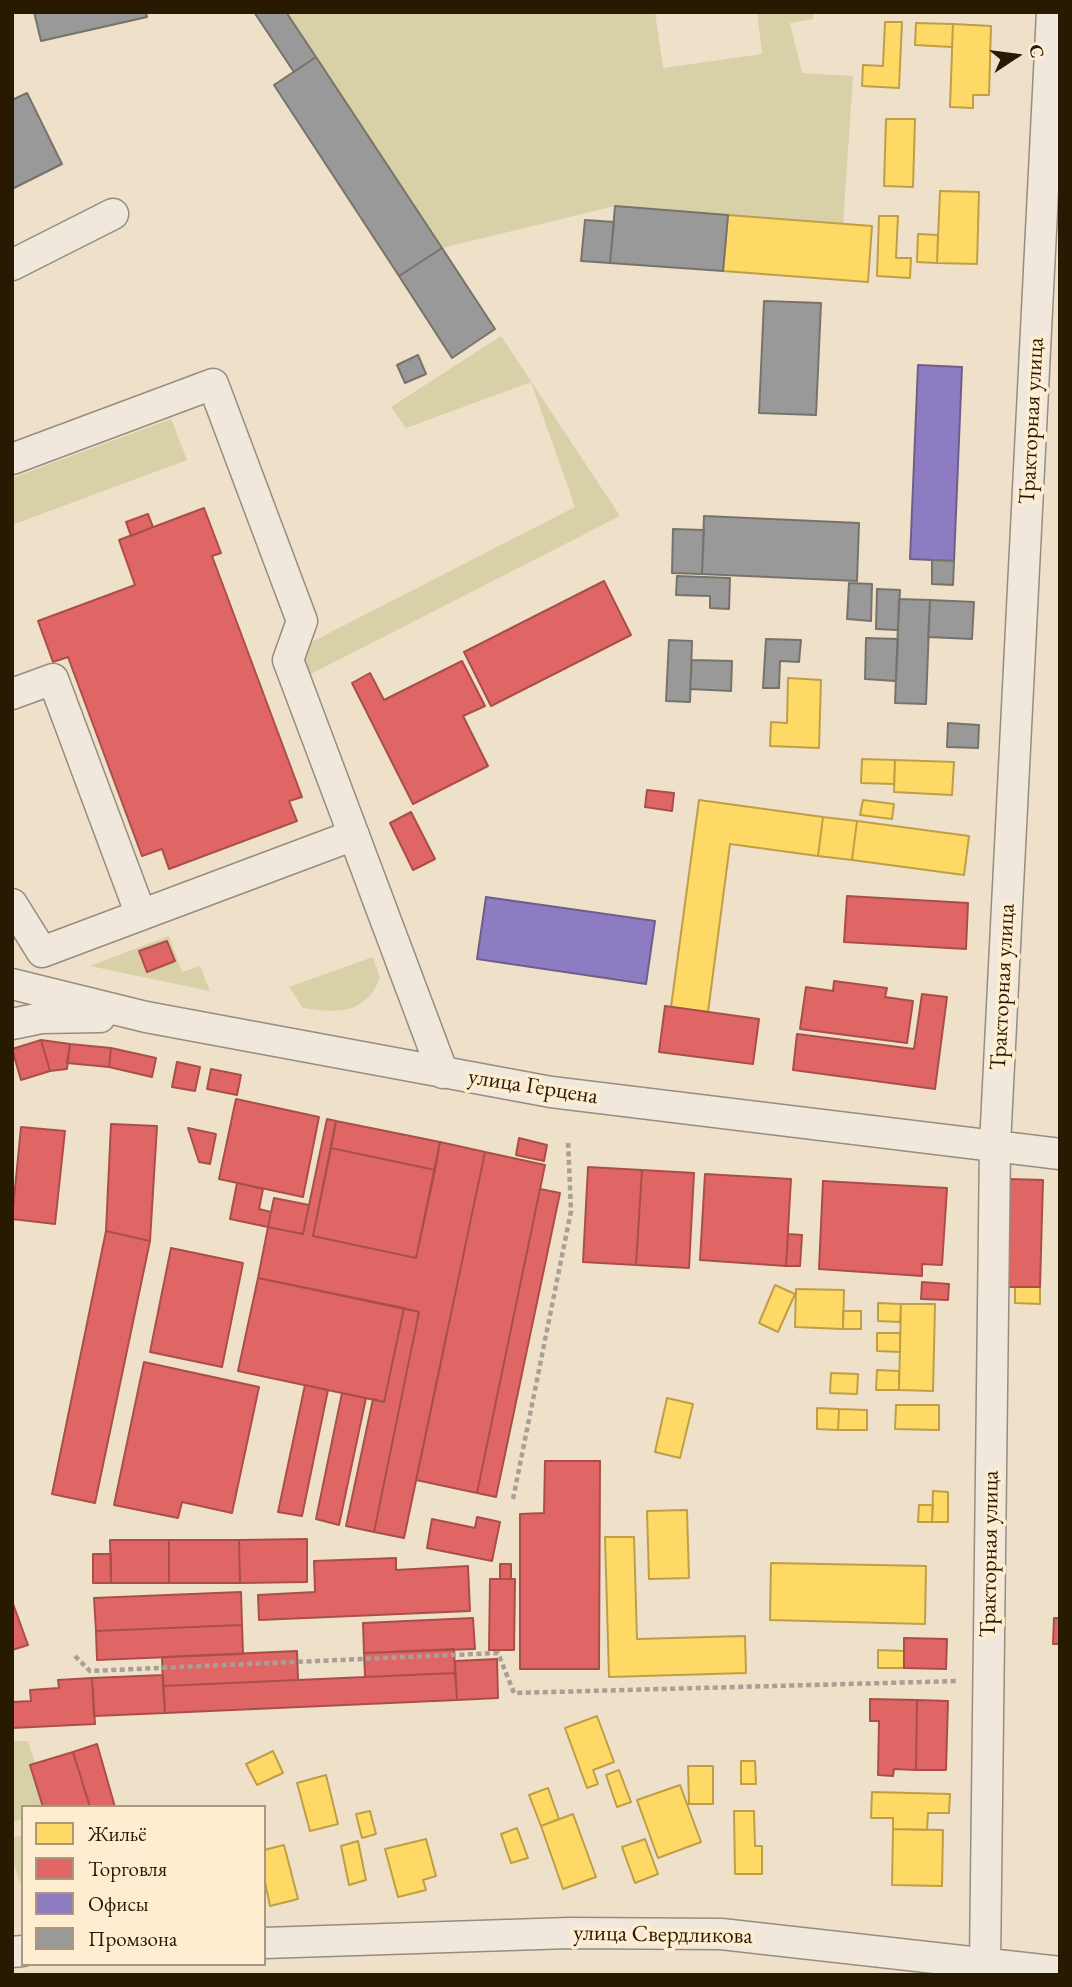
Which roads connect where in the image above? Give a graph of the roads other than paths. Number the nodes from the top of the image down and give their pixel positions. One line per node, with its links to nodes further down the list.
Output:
1 (1052, 12): 13 (street, Тракторная улица)
2 (113, 214): 3 (street)
3 (12, 265)
4 (12, 459): 6 (street)
5 (12, 694): 8 (street)
6 (354, 835): 8 (street); 12 (street)
7 (12, 904): 8 (street)
8 (141, 915)
9 (12, 984): 10 (street, улица Герцена)
10 (146, 1017): 11 (street); 12 (street, улица Герцена)
11 (12, 1024)
12 (443, 1073): 13 (street, улица Герцена)
13 (995, 1145): 14 (street, улица Герцена); 16 (street, Тракторная улица)
14 (1060, 1154)
15 (266, 1943): 16 (street, улица Свердликова)
16 (985, 1963): 17 (street, улица Свердликова)
17 (1026, 1971): 18 (street, улица Свердликова)
18 (1060, 1972)

